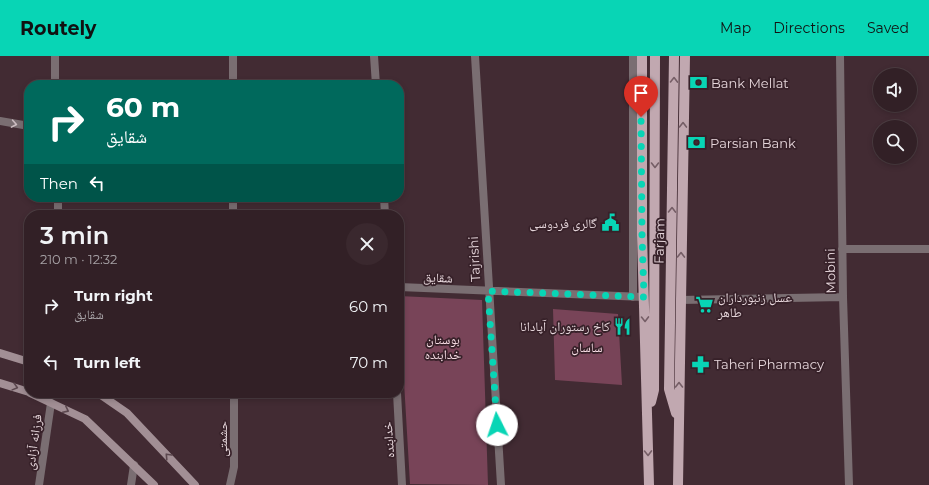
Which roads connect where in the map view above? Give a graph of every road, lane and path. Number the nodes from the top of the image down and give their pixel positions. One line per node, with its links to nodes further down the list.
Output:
1 (55, 56): 11 (street)
2 (232, 56): 12 (street)
3 (374, 56): 13 (street)
4 (475, 56): 19 (street, Tajrishi)
5 (633, 56): 20 (street)
6 (642, 56): 21 (main road)
7 (656, 56): 33 (main road, Farjam, one-way to 33)
8 (674, 56): 34 (main road, Farjam, one-way to 8)
9 (685, 56): 23 (main road, one-way to 9)
10 (840, 56): 16 (street, Mobini)
11 (56, 80)
12 (232, 80)
13 (376, 80)
14 (0, 121): 15 (street, one-way to 15)
15 (24, 125)
16 (842, 249): 17 (street); 22 (street, Mobini)
17 (929, 249)
18 (404, 287): 19 (street, شقایق)
19 (488, 291): 20 (street, شقایق); 42 (street, Tajrishi)
20 (633, 297): 21 (street, شقایق)
21 (644, 297): 33 (main road, one-way to 33)
22 (843, 297): 23 (street); 45 (street, Mobini)
23 (680, 300): 34 (main road, one-way to 23)
24 (0, 353): 25 (main road)
25 (24, 360)
26 (0, 383): 27 (main road, one-way to 27)
27 (24, 391)
28 (40, 398): 32 (main road)
29 (105, 398): 39 (main road, one-way to 29)
30 (234, 398): 40 (street, حشمتی)
31 (397, 398): 41 (street, خدابنده)
32 (51, 403): 35 (main road, one-way to 35); 36 (street, فرزانه آزادی)
33 (648, 422): 43 (main road, one-way to 43)
34 (679, 424): 44 (main road)
35 (134, 465): 37 (street); 38 (main road)
36 (40, 485)
37 (132, 485)
38 (154, 485)
39 (195, 485)
40 (230, 485)
41 (402, 485)
42 (501, 485)
43 (649, 485)
44 (678, 485)
45 (849, 485)

